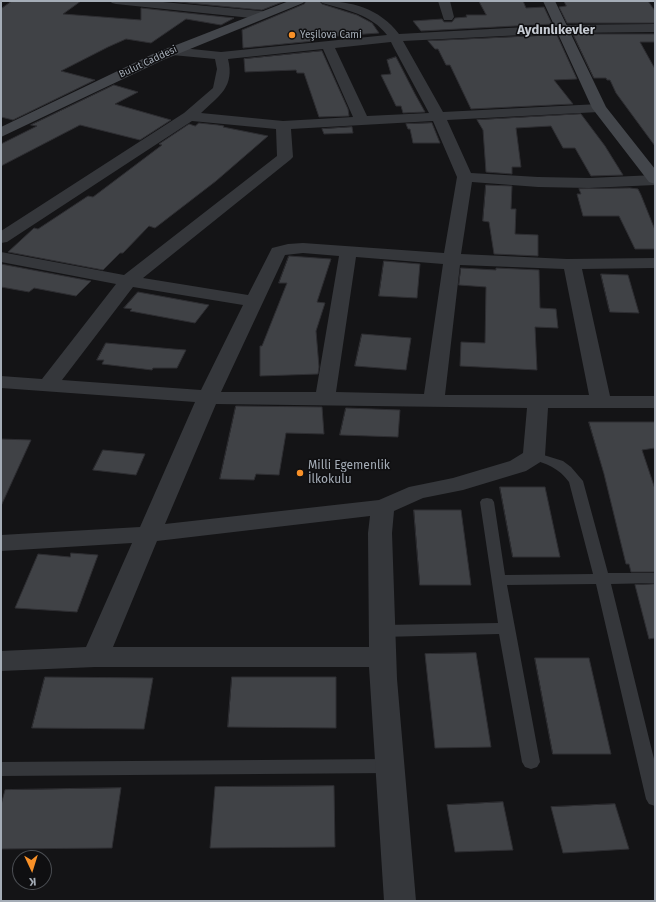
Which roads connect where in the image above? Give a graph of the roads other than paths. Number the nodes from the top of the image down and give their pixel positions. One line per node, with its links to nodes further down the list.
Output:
1 (116, 1): 6 (street)
2 (299, 1): 6 (street, Bulut Caddesi)
3 (326, 1): 10 (street)
4 (444, 1): 7 (street)
5 (549, 1): 9 (street)
6 (261, 15): 12 (street, Bulut Caddesi)
7 (448, 17)
8 (655, 28): 9 (street)
9 (563, 29): 10 (street); 14 (street)
10 (396, 38): 11 (street); 16 (street)
11 (327, 45): 13 (street); 17 (street)
12 (172, 51): 13 (street); 19 (street, Bulut Caddesi)
13 (221, 56): 15 (street)
14 (599, 108): 16 (street); 21 (street)
15 (189, 116): 18 (street); 22 (street)
16 (438, 116): 17 (street); 20 (street)
17 (362, 120): 18 (street)
18 (283, 125): 28 (street)
19 (1, 133)
20 (465, 177): 21 (street); 25 (street)
21 (655, 179)
22 (1, 238)
23 (348, 252): 25 (street); 29 (street); 33 (street)
24 (1, 257): 28 (street)
25 (452, 259): 27 (street); 34 (street)
26 (655, 263): 27 (street)
27 (572, 264): 36 (street)
28 (128, 281): 29 (street); 31 (street)
29 (254, 301): 32 (street)
30 (2, 383): 31 (street)
31 (47, 386): 32 (street)
32 (208, 397): 33 (street); 41 (street)
33 (325, 398): 34 (street)
34 (434, 401): 35 (street)
35 (538, 402): 36 (street); 38 (street)
36 (602, 402): 37 (street)
37 (655, 402)
38 (534, 456): 40 (street); 44 (lane)
39 (487, 502): 45 (lane)
40 (383, 507): 41 (street); 47 (street)
41 (149, 534): 42 (street); 48 (street)
42 (1, 544)
43 (655, 578): 44 (lane)
44 (602, 579): 45 (lane); 54 (lane)
45 (499, 580): 46 (lane)
46 (506, 628): 47 (lane); 51 (lane)
47 (382, 631): 49 (street)
48 (95, 657): 49 (street); 50 (street)
49 (383, 658): 52 (street)
50 (1, 660)
51 (531, 762)
52 (390, 766): 53 (lane); 55 (street)
53 (1, 769)
54 (655, 799)
55 (400, 901)

